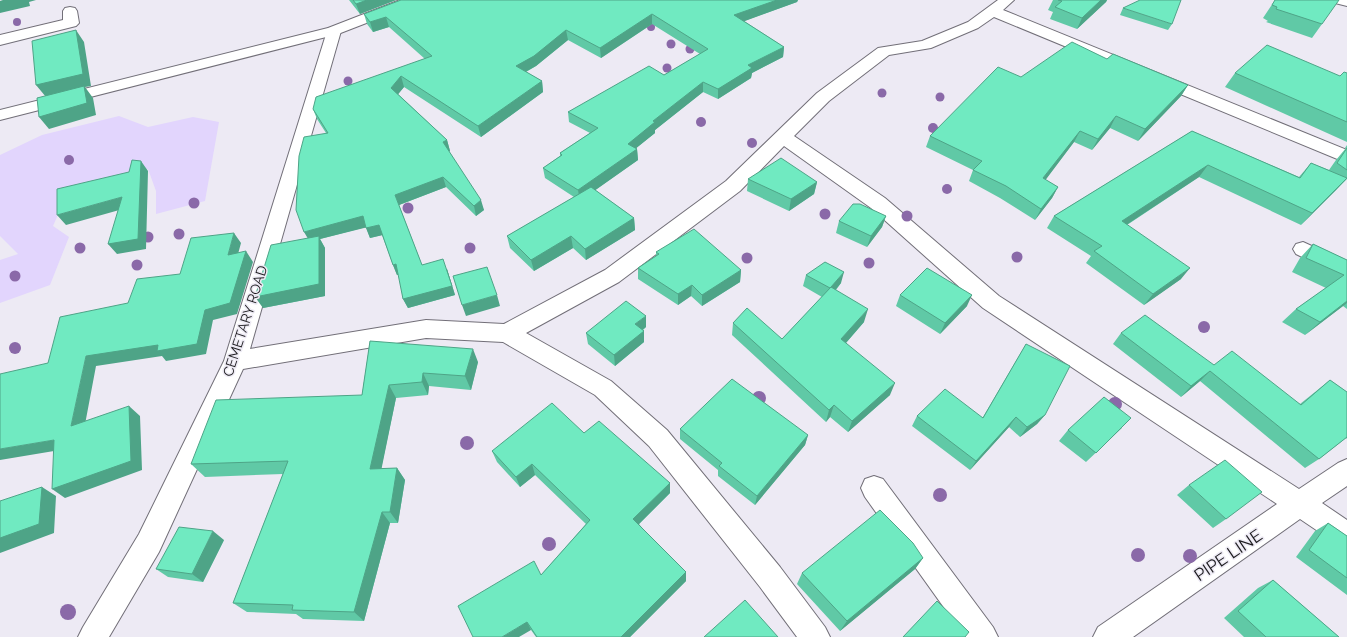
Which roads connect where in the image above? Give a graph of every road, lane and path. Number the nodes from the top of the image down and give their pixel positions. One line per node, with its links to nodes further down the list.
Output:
1 (413, 0): 7 (street)
2 (1007, 0): 6 (street)
3 (1340, 0): 4 (street)
4 (1347, 2)
5 (70, 11): 8 (street)
6 (992, 11): 10 (street); 11 (street)
7 (333, 31): 9 (street); 15 (street, CEMETARY ROAD)
8 (0, 40)
9 (0, 115)
10 (783, 137): 14 (street); 18 (street)
11 (1347, 157)
12 (1303, 249): 13 (street)
13 (1347, 271)
14 (507, 332): 15 (street); 21 (street)
15 (235, 361): 20 (street, CEMETARY ROAD)
16 (1347, 471): 18 (street, PIPE LINE)
17 (874, 488): 22 (street)
18 (1301, 505): 19 (street); 23 (street, PIPE LINE)
19 (1347, 535)
20 (93, 637)
21 (814, 637)
22 (983, 637)
23 (1108, 637)

